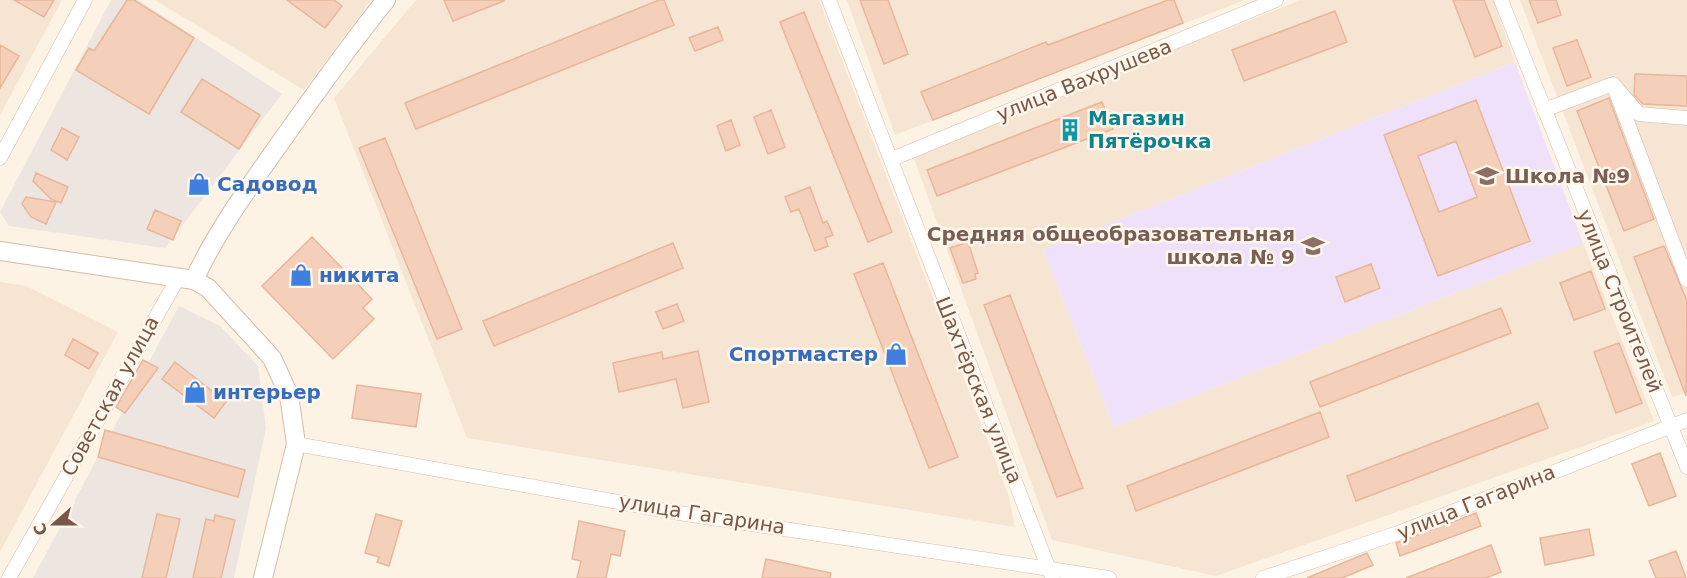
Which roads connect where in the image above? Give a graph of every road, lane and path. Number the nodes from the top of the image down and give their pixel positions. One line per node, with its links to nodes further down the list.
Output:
1 (85, 0): 9 (street)
2 (386, 0): 12 (main road, Советская улица)
3 (829, 0): 10 (street, Шахтёрская улица)
4 (1276, 0): 10 (street, улица Вахрушева)
5 (1501, 0): 7 (street, улица Строителей)
6 (1613, 84): 7 (street); 8 (street); 13 (street)
7 (1544, 110): 15 (street, улица Строителей)
8 (1687, 118)
9 (0, 158)
10 (892, 159): 18 (street, Шахтёрская улица)
11 (0, 251): 12 (main road)
12 (186, 279): 16 (main road); 19 (street, Советская улица)
13 (1687, 280)
14 (1687, 420): 15 (street, улица Гагарина)
15 (1670, 425): 17 (street, улица Строителей); 22 (street, улица Гагарина)
16 (296, 444): 18 (street, улица Гагарина); 20 (main road)
17 (1687, 467)
18 (1051, 574): 21 (street, улица Гагарина)
19 (9, 578)
20 (263, 578)
21 (1109, 578)
22 (1263, 578)

